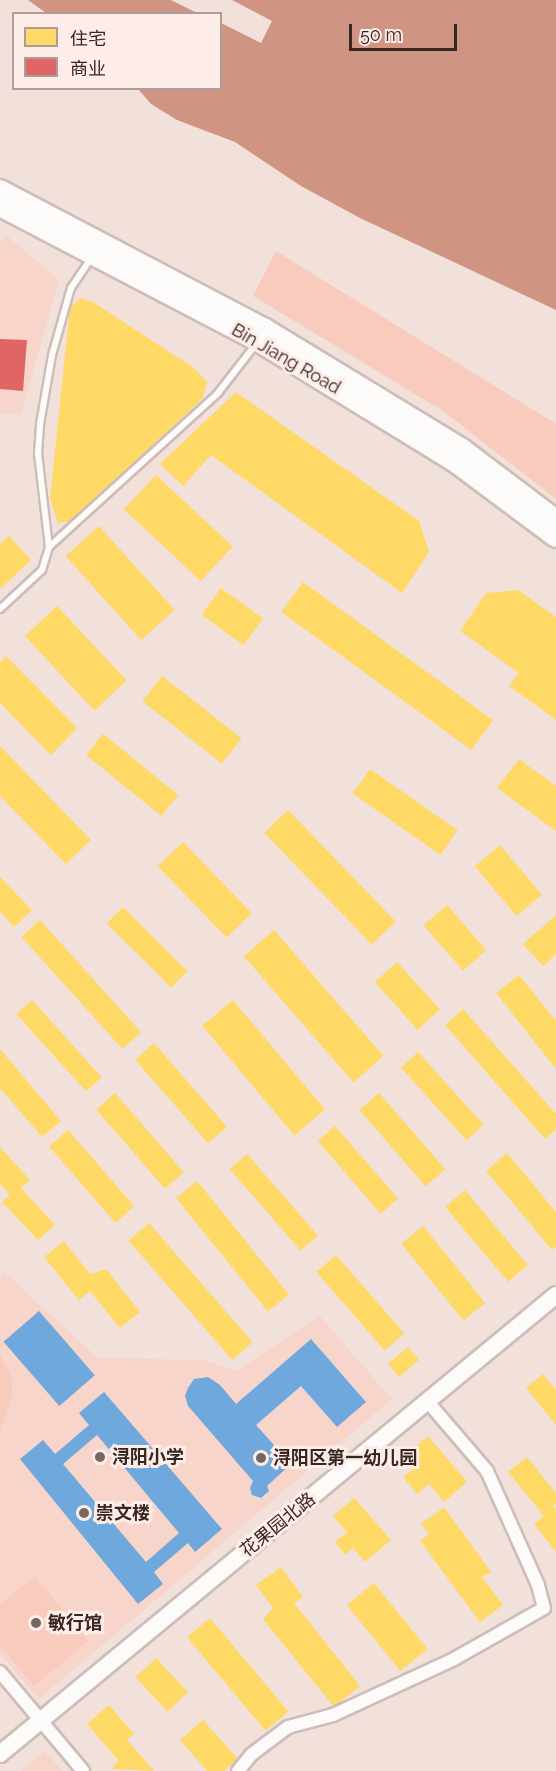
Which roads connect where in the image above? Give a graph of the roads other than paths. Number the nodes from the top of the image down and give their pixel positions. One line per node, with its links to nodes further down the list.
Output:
1 (0, 190): 3 (main road, Bin Jiang Road)
2 (0, 206): 4 (main road, Bin Jiang Road)
3 (102, 243): 5 (main road, Bin Jiang Road); 7 (lane)
4 (258, 341): 6 (main road, Bin Jiang Road); 7 (lane)
5 (556, 520)
6 (556, 537)
7 (49, 547): 8 (lane)
8 (0, 609)
9 (556, 1295): 10 (street, 花果园北路)
10 (428, 1402): 12 (street, 花果园北路); 15 (street)
11 (0, 1672): 12 (street)
12 (40, 1719): 13 (street, 花果园北路); 14 (street)
13 (0, 1754)
14 (83, 1771)
15 (238, 1771)

